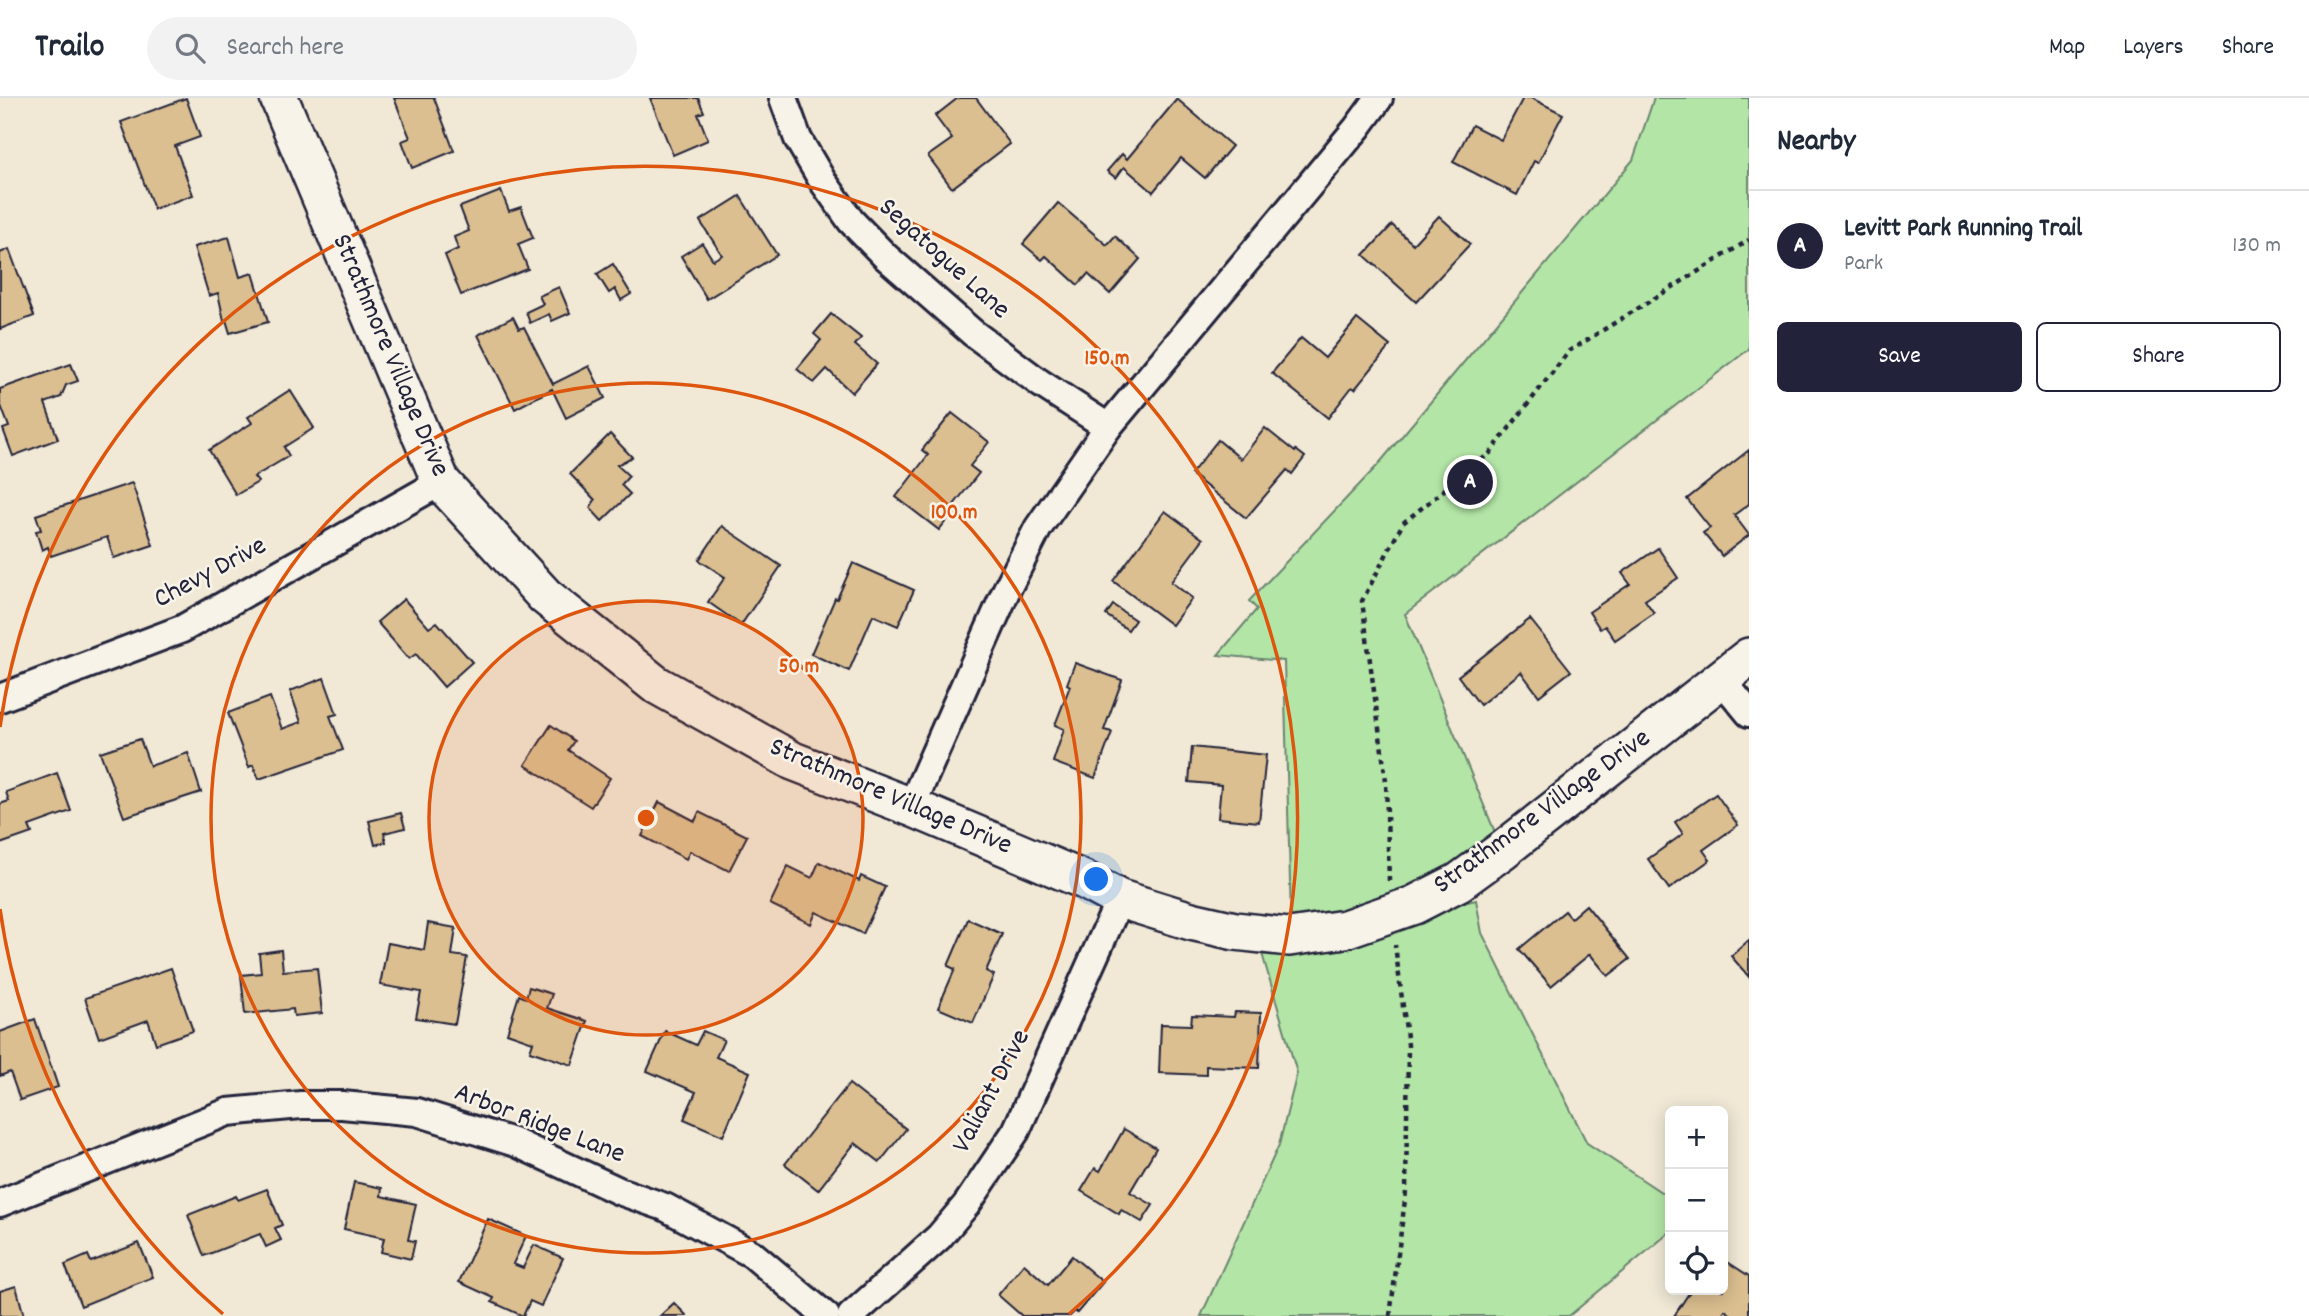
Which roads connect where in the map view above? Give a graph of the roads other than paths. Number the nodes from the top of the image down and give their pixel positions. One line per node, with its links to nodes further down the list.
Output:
1 (279, 98): 5 (street, Strathmore Village Drive)
2 (783, 98): 4 (street, Segatogue Lane)
3 (1379, 98): 4 (street)
4 (1108, 427): 9 (street)
5 (441, 482): 7 (street, Chevy Drive); 9 (street, Strathmore Village Drive)
6 (1735, 668): 8 (street); 10 (street, Strathmore Village Drive)
7 (2, 690)
8 (1749, 713)
9 (911, 807): 10 (street, Strathmore Village Drive)
10 (1120, 899): 13 (street, Valiant Drive)
11 (0, 1203): 12 (street, Arbor Ridge Lane)
12 (826, 1316)
13 (851, 1316)

